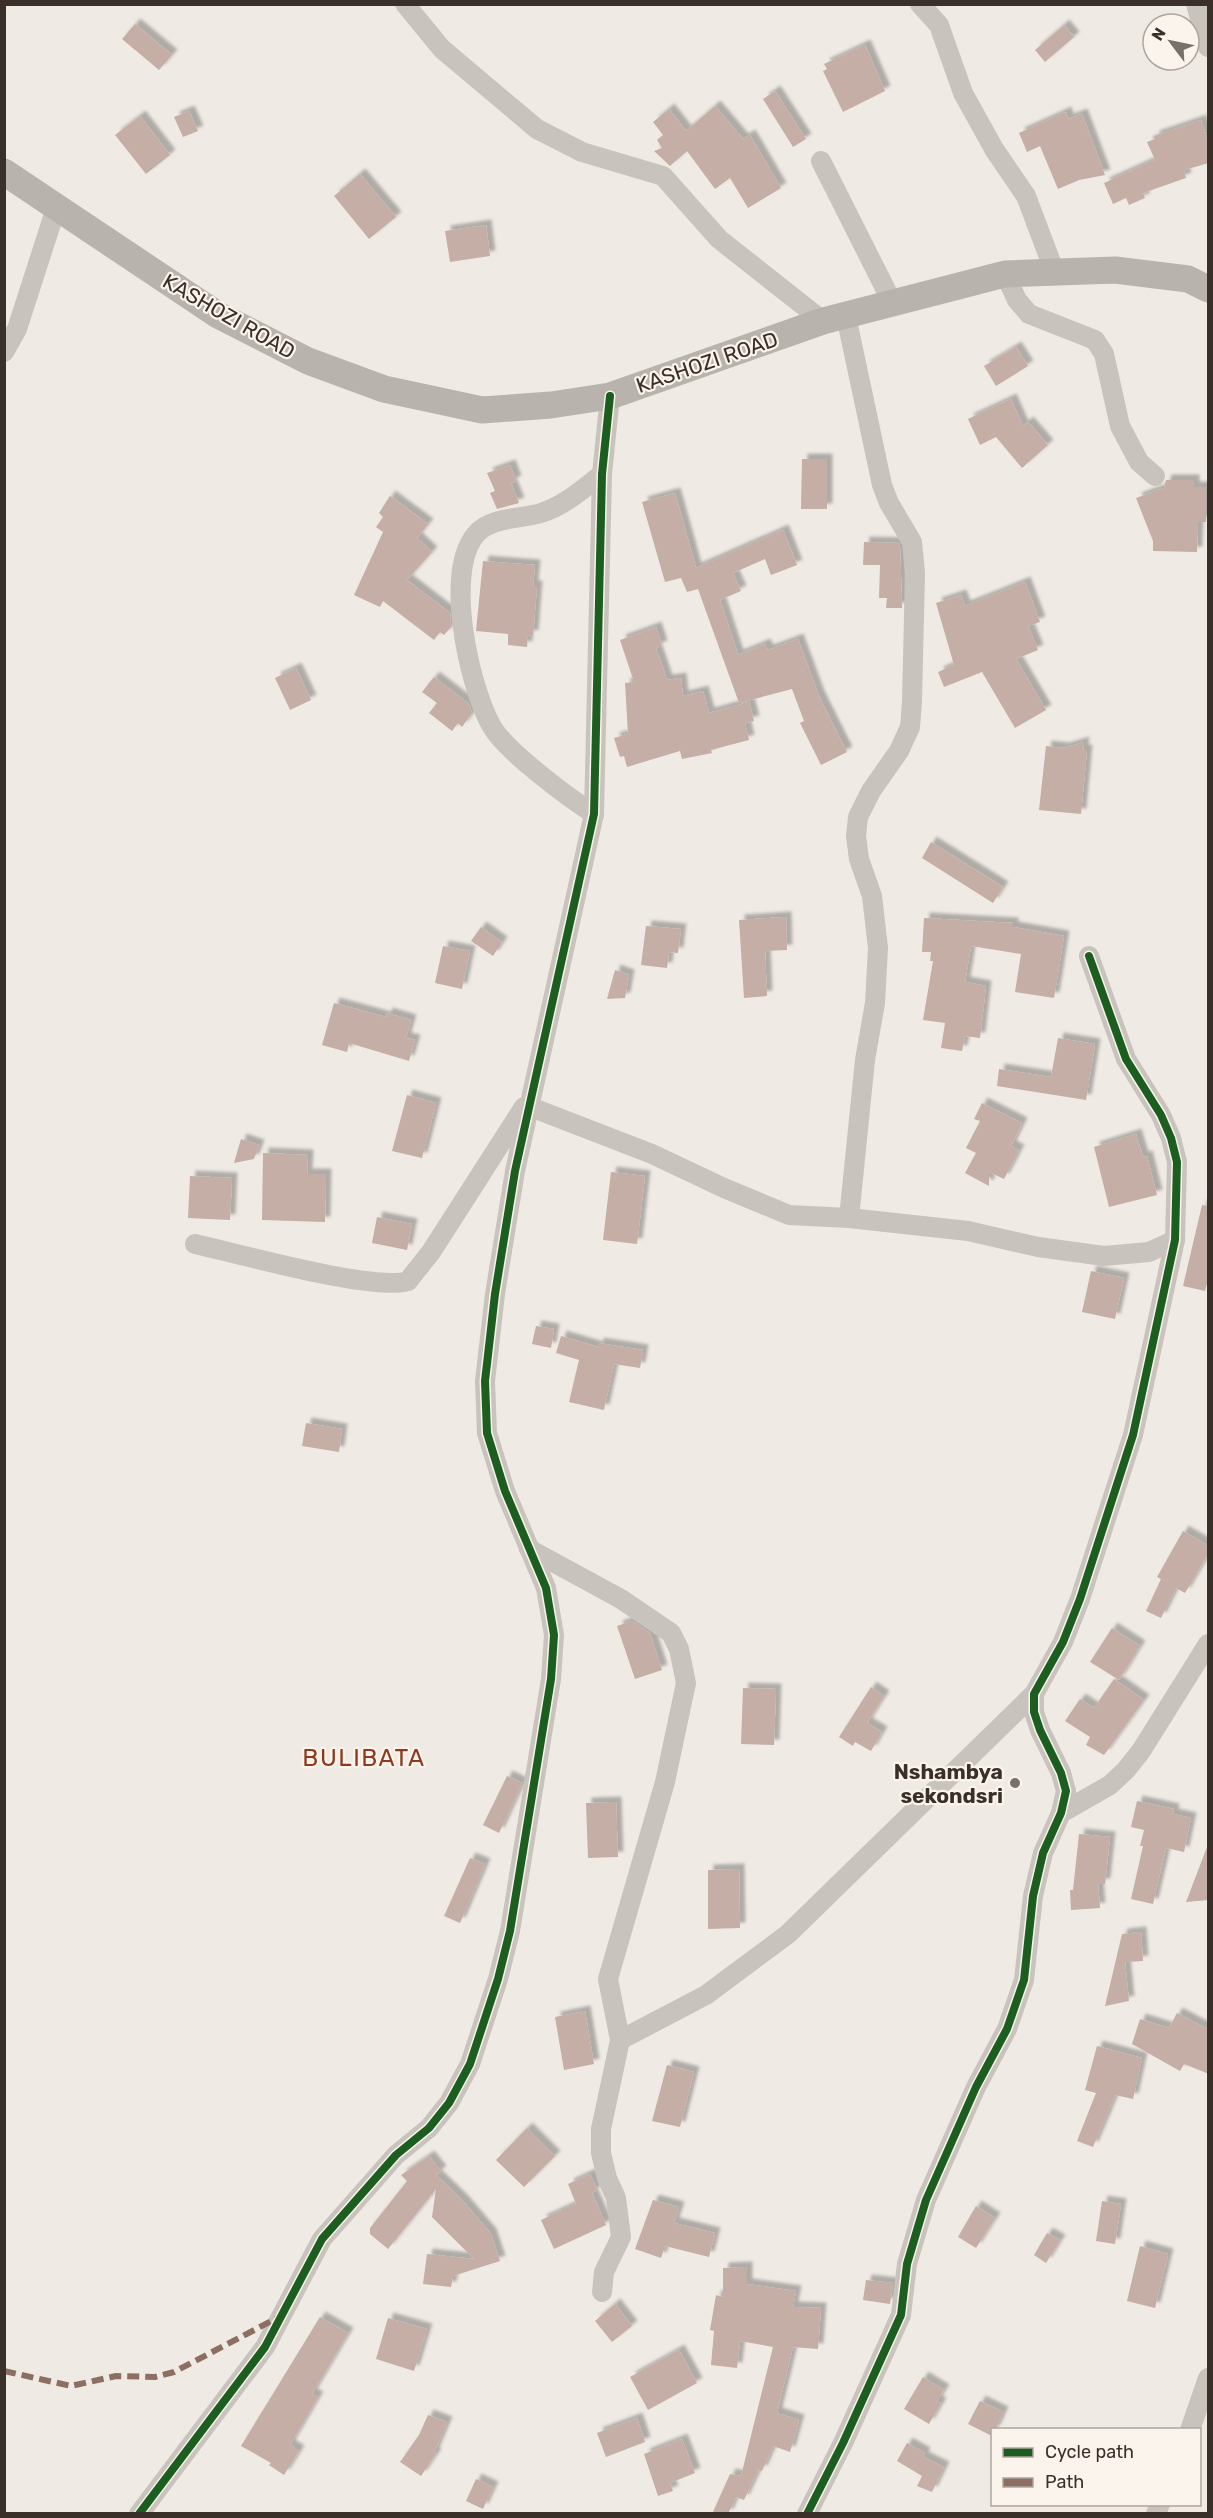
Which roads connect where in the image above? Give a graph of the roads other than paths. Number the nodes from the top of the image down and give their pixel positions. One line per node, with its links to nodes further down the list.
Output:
1 (405, 4): 14 (street)
2 (920, 4): 5 (street)
3 (938, 4): 5 (street)
4 (1196, 4): 6 (street)
5 (939, 25): 10 (street)
6 (1209, 47)
7 (821, 161): 13 (street)
8 (4, 172): 9 (main road, KASHOZI ROAD)
9 (57, 205): 15 (street); 17 (main road, KASHOZI ROAD)
10 (1055, 273): 11 (main road, KASHOZI ROAD); 12 (main road, KASHOZI ROAD)
11 (1005, 274): 13 (main road, KASHOZI ROAD); 19 (street)
12 (1209, 289)
13 (892, 302): 14 (main road, KASHOZI ROAD)
14 (835, 318): 17 (main road, KASHOZI ROAD); 23 (street)
15 (11, 329): 16 (street)
16 (4, 352)
17 (610, 396): 18 (street)
18 (602, 474): 20 (street); 20 (street)
19 (1155, 476)
20 (594, 814): 22 (street)
21 (1089, 956): 24 (street)
22 (529, 1102): 23 (street); 25 (street); 26 (street)
23 (849, 1218): 24 (street)
24 (1175, 1240): 28 (street)
25 (195, 1244)
26 (529, 1549): 30 (street); 34 (street)
27 (1209, 1644): 29 (street)
28 (1034, 1694): 29 (street); 30 (street)
29 (1061, 1813): 35 (street)
30 (620, 2040): 31 (street)
31 (603, 2292)
32 (1209, 2378): 33 (street)
33 (1191, 2428)
34 (139, 2514)
35 (807, 2514)

